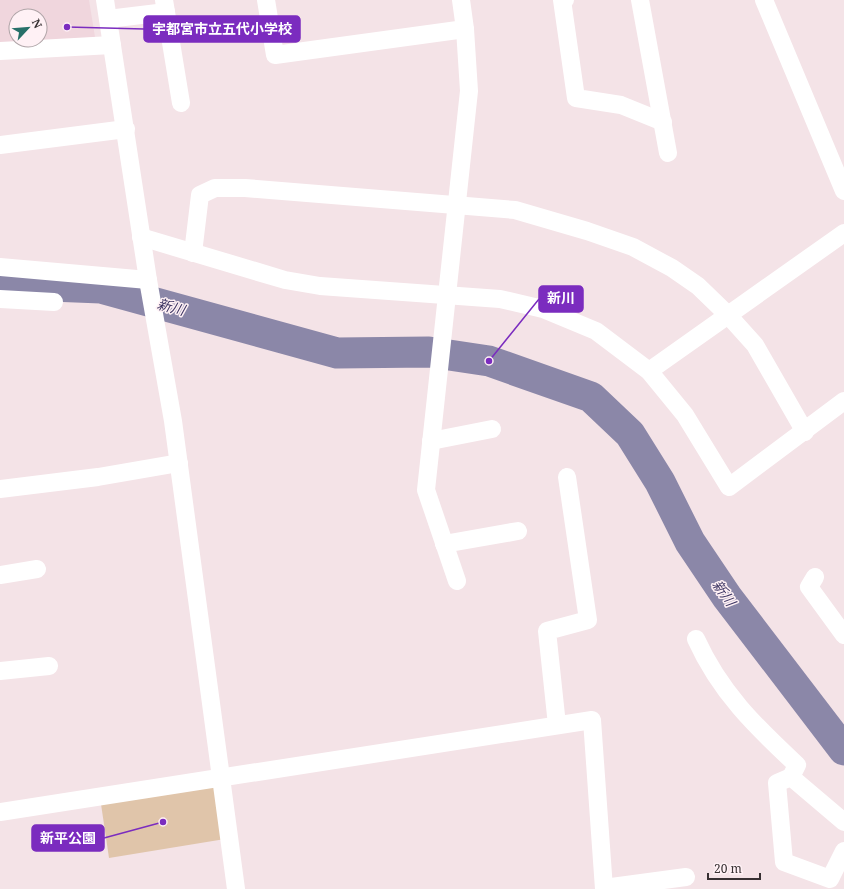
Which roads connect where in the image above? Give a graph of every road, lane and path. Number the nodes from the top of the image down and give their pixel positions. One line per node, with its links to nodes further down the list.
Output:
1 (105, 0): 8 (street)
2 (266, 0): 9 (street)
3 (461, 0): 9 (street)
4 (565, 0): 13 (street)
5 (640, 0): 13 (street)
6 (764, 0): 17 (street)
7 (165, 6): 8 (street); 12 (street)
8 (108, 19): 10 (street)
9 (465, 29): 18 (street)
10 (112, 45): 11 (street); 14 (street)
11 (0, 51)
12 (181, 103)
13 (663, 122): 16 (street)
14 (126, 129): 15 (street); 20 (street)
15 (0, 145)
16 (668, 153)
17 (844, 191)
18 (457, 204): 21 (street); 24 (street); 27 (street)
19 (844, 233): 27 (street)
20 (141, 237): 21 (street); 23 (street)
21 (193, 253): 24 (street)
22 (0, 267): 23 (street)
23 (149, 287): 33 (street)
24 (448, 295): 28 (street); 32 (street)
25 (0, 299): 26 (street)
26 (54, 302)
27 (728, 315): 28 (street); 31 (street)
28 (649, 371): 31 (street)
29 (844, 401): 31 (street)
30 (492, 429): 32 (street)
31 (805, 432)
32 (431, 440): 37 (street)
33 (179, 463): 35 (street); 48 (street)
34 (566, 477): 46 (street)
35 (0, 489)
36 (518, 531): 37 (street)
37 (444, 544): 41 (street)
38 (37, 569): 39 (street)
39 (0, 575)
40 (815, 577): 42 (street)
41 (456, 581)
42 (844, 635)
43 (696, 639): 47 (street)
44 (49, 666): 45 (street)
45 (0, 671)
46 (557, 725): 48 (street); 53 (street)
47 (791, 777): 50 (street); 51 (street)
48 (221, 779): 49 (street); 54 (street)
49 (0, 812)
50 (844, 822)
51 (844, 851)
52 (686, 877): 53 (street)
53 (604, 888)
54 (236, 889)

